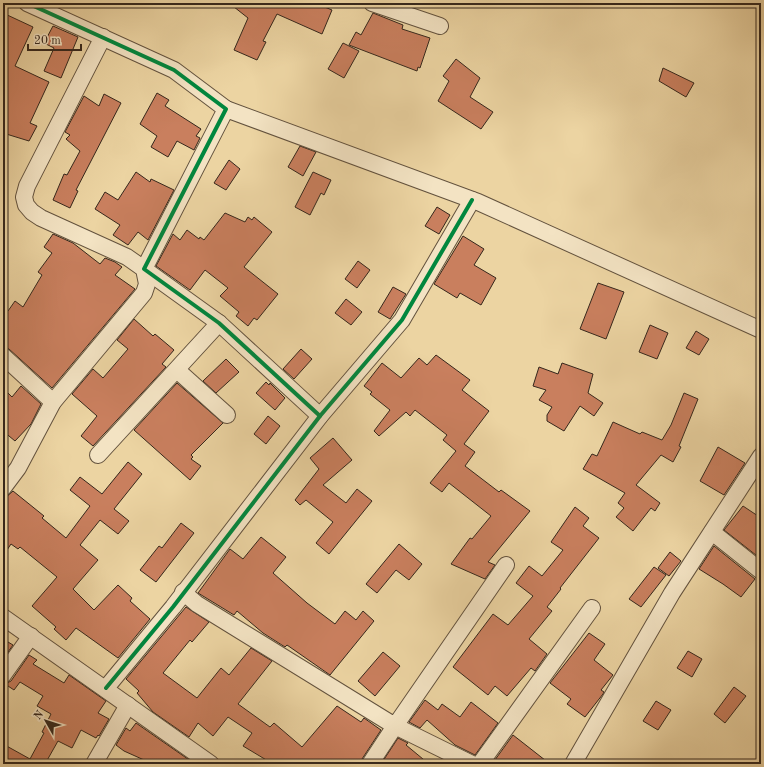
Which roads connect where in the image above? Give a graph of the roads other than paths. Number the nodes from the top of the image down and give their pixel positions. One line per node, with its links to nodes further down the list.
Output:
1 (27, 3): 4 (street)
2 (372, 3): 3 (street)
3 (440, 26)
4 (103, 37): 5 (street); 7 (street)
5 (226, 109): 6 (street); 7 (street)
6 (472, 200): 9 (street); 14 (street)
7 (144, 268): 8 (street); 12 (street)
8 (219, 323): 11 (street); 14 (street)
9 (761, 330)
10 (3, 356): 12 (street)
11 (177, 370): 13 (street); 15 (street)
12 (53, 402): 17 (street)
13 (227, 415)
14 (320, 416): 21 (street)
15 (98, 456)
16 (761, 456): 18 (street)
17 (3, 487)
18 (712, 532): 20 (street); 34 (street)
19 (506, 565): 28 (street)
20 (761, 571)
21 (183, 592): 26 (street); 28 (street)
22 (592, 608): 33 (street)
23 (3, 617): 24 (street)
24 (31, 636): 25 (street); 26 (street)
25 (3, 675)
26 (106, 688): 27 (street)
27 (128, 705): 29 (street); 30 (street)
28 (395, 726): 31 (street); 32 (street)
29 (94, 764)
30 (211, 764)
31 (370, 764)
32 (472, 764)
33 (480, 764)
34 (573, 764)

